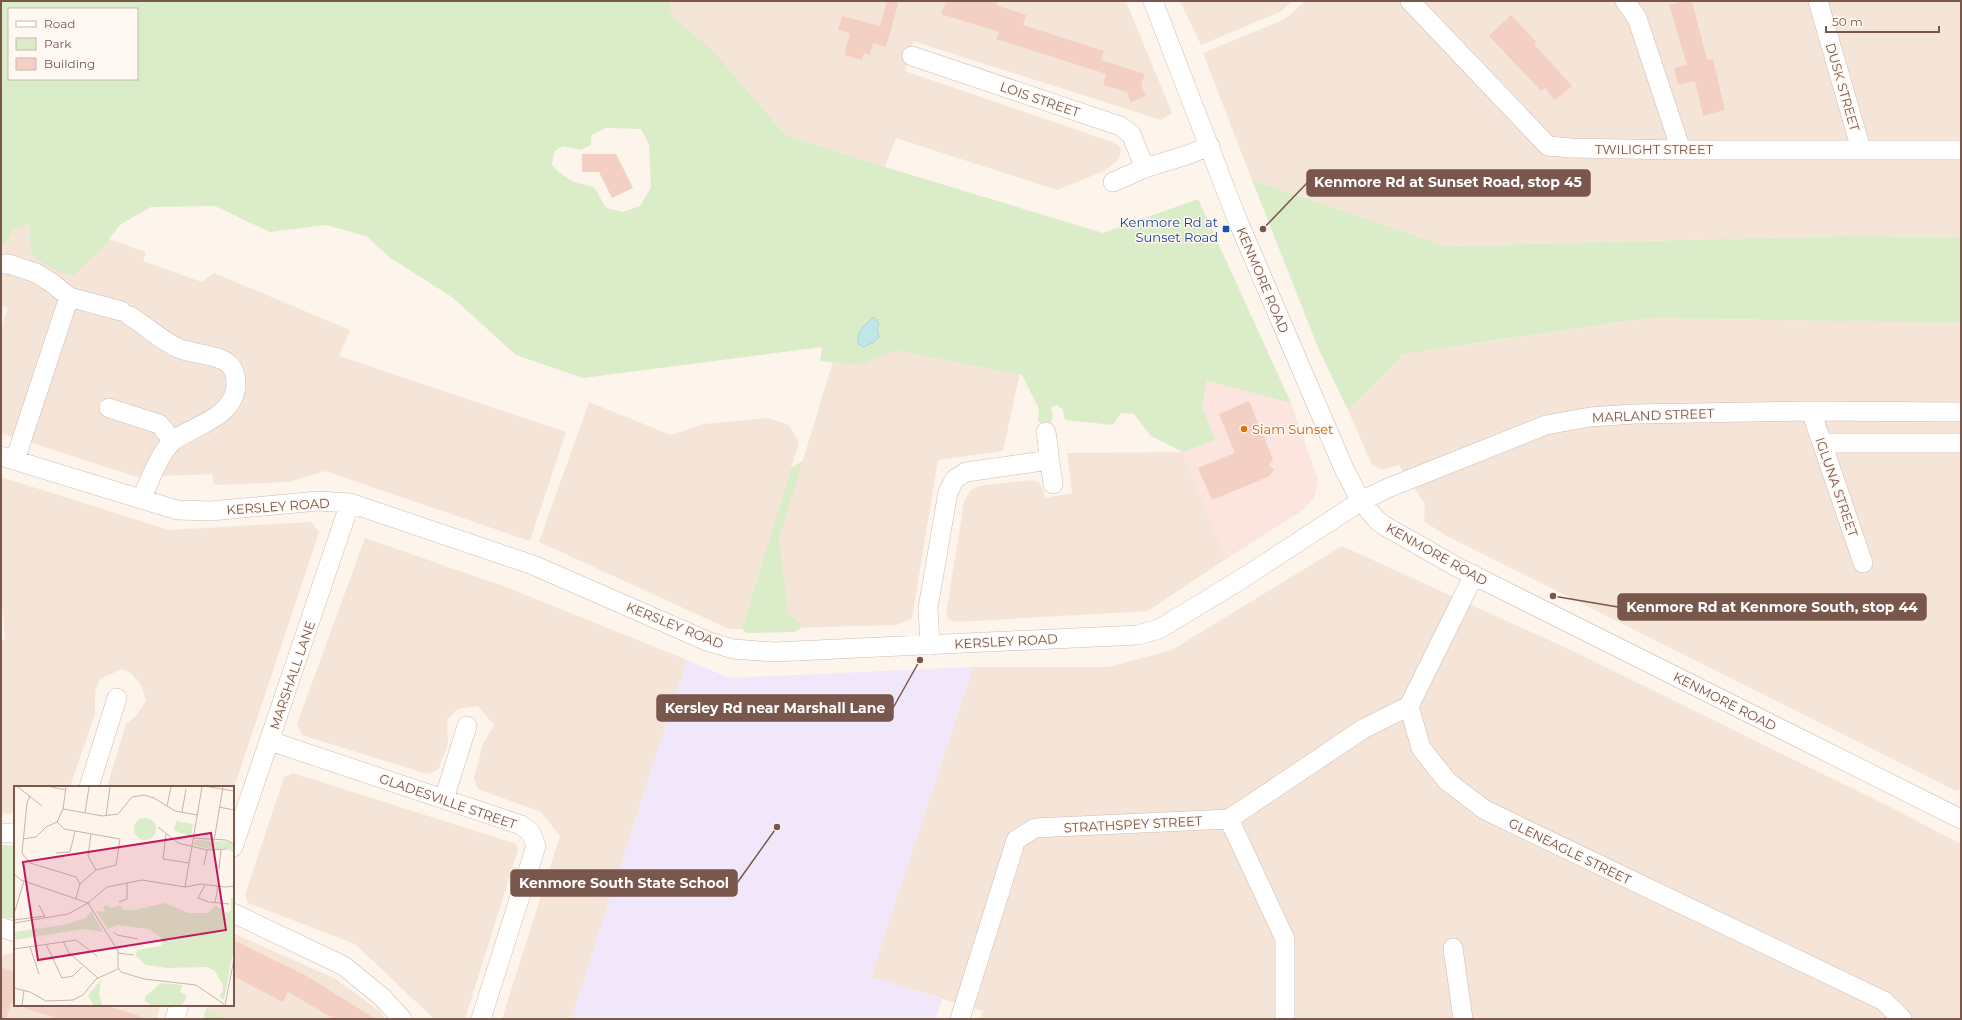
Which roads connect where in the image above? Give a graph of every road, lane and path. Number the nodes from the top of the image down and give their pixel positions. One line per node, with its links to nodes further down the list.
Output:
1 (1153, 1): 6 (street, KENMORE ROAD)
2 (1410, 1): 7 (street, TWILIGHT STREET)
3 (1625, 1): 7 (street)
4 (1818, 1): 8 (street, DUSK STREET)
5 (912, 56): 10 (street, LOIS STREET)
6 (1210, 146): 10 (street); 25 (street, KENMORE ROAD)
7 (1681, 150): 8 (street, TWILIGHT STREET)
8 (1861, 150): 9 (street, TWILIGHT STREET)
9 (1961, 150)
10 (1145, 168): 11 (street)
11 (1113, 182)
12 (1, 264): 13 (street)
13 (69, 297): 18 (street); 21 (street)
14 (110, 408): 18 (street)
15 (1811, 411): 16 (street, MARLAND STREET); 19 (street, IGLUNA STREET); 25 (street, MARLAND STREET)
16 (1961, 412)
17 (1046, 432): 22 (street)
18 (173, 441): 24 (street)
19 (1822, 443): 20 (street); 27 (street, IGLUNA STREET)
20 (1961, 444)
21 (8, 458): 24 (street, KERSLEY ROAD)
22 (1050, 460): 23 (street); 29 (street)
23 (1053, 484)
24 (142, 500): 26 (street, KERSLEY ROAD)
25 (1361, 501): 28 (street, KENMORE ROAD); 29 (street, KERSLEY ROAD)
26 (350, 503): 29 (street, KERSLEY ROAD); 33 (street, MARSHALL LANE)
27 (1863, 563)
28 (1474, 575): 31 (street); 37 (street, KENMORE ROAD)
29 (930, 645)
30 (117, 698): 34 (street)
31 (1409, 706): 36 (street); 52 (street, GLENEAGLE STREET)
32 (467, 726): 35 (street)
33 (270, 741): 35 (street, GLADESVILLE STREET); 40 (street, MARSHALL LANE)
34 (89, 786)
35 (444, 799): 48 (street, GLADESVILLE STREET)
36 (1229, 819): 49 (street, STRATHSPEY STREET); 50 (street)
37 (1961, 819)
38 (14, 832): 39 (street)
39 (1, 833)
40 (234, 844)
41 (234, 913): 47 (street)
42 (1, 928): 43 (street)
43 (14, 932)
44 (1453, 948): 51 (street)
45 (179, 1006): 46 (street)
46 (175, 1019)
47 (402, 1019)
48 (482, 1019)
49 (960, 1019)
50 (1285, 1019)
51 (1463, 1019)
52 (1902, 1019)

